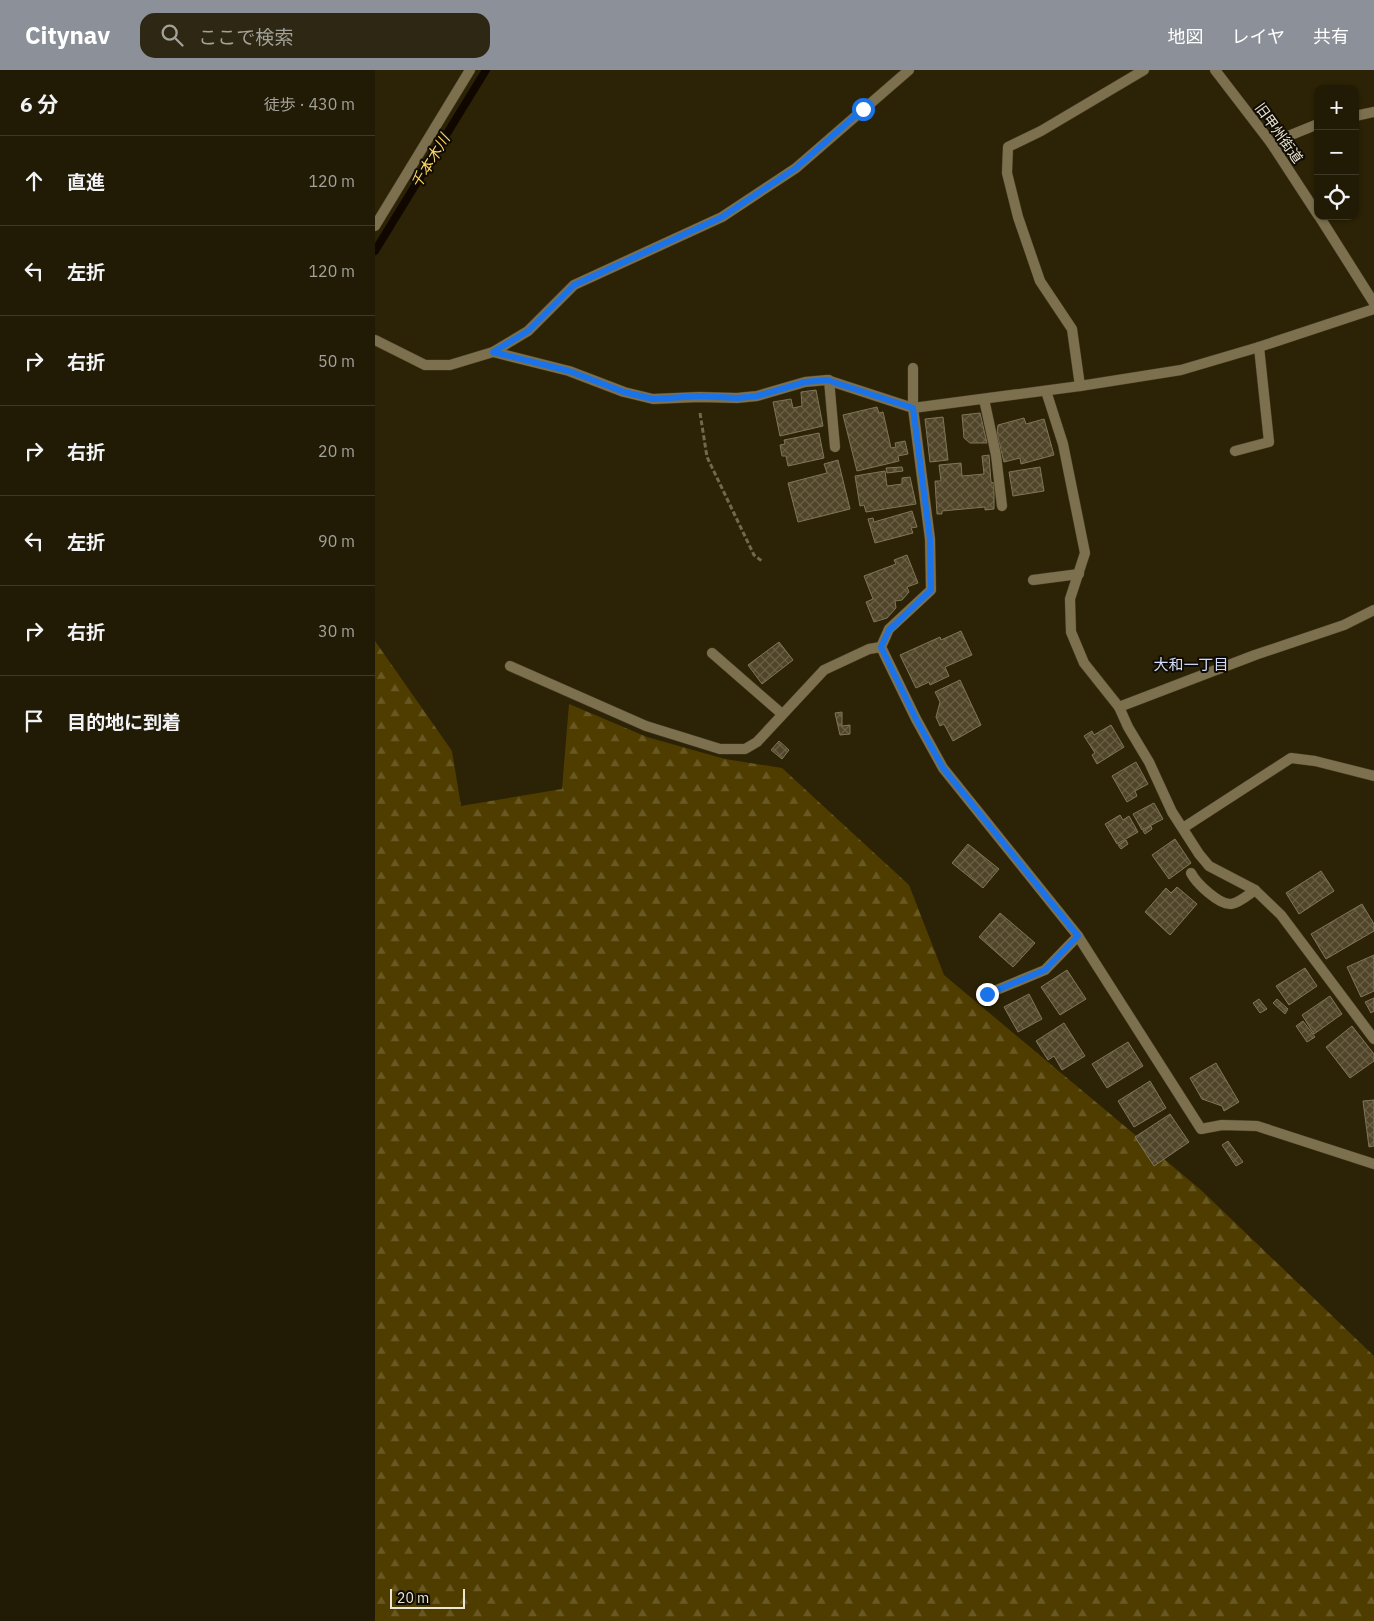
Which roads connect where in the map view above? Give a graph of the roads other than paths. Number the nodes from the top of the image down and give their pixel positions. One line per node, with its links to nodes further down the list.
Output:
1 (470, 70): 11 (street)
2 (909, 70): 16 (street)
3 (1144, 70): 19 (street)
4 (1215, 70): 8 (street, 旧甲州街道)
5 (1374, 112): 6 (street)
6 (1359, 115)
7 (1314, 126): 8 (street)
8 (1271, 142): 9 (street, 旧甲州街道)
9 (1314, 210)
10 (1321, 220): 12 (street, 旧甲州街道)
11 (375, 226)
12 (1374, 303)
13 (1374, 309): 15 (street)
14 (375, 340): 16 (street)
15 (1259, 347): 19 (street); 24 (street)
16 (493, 352): 18 (street)
17 (913, 368): 22 (street)
18 (829, 380): 22 (street); 23 (street)
19 (1080, 386): 20 (street)
20 (1046, 391): 21 (street); 26 (street)
21 (984, 399): 22 (street); 25 (street)
22 (913, 408): 29 (street)
23 (835, 447)
24 (1235, 451)
25 (1002, 506)
26 (1079, 574): 27 (street); 32 (street)
27 (1033, 580)
28 (1374, 610): 32 (street)
29 (881, 647): 33 (street); 38 (street)
30 (712, 653): 33 (street)
31 (510, 666): 33 (street)
32 (1119, 707): 35 (street)
33 (782, 714)
34 (1374, 776): 35 (street)
35 (1183, 828): 37 (street)
36 (1191, 874): 37 (street)
37 (1255, 890): 40 (street)
38 (1078, 936): 39 (street); 41 (street)
39 (987, 994)
40 (1374, 1039)
41 (1374, 1164)

